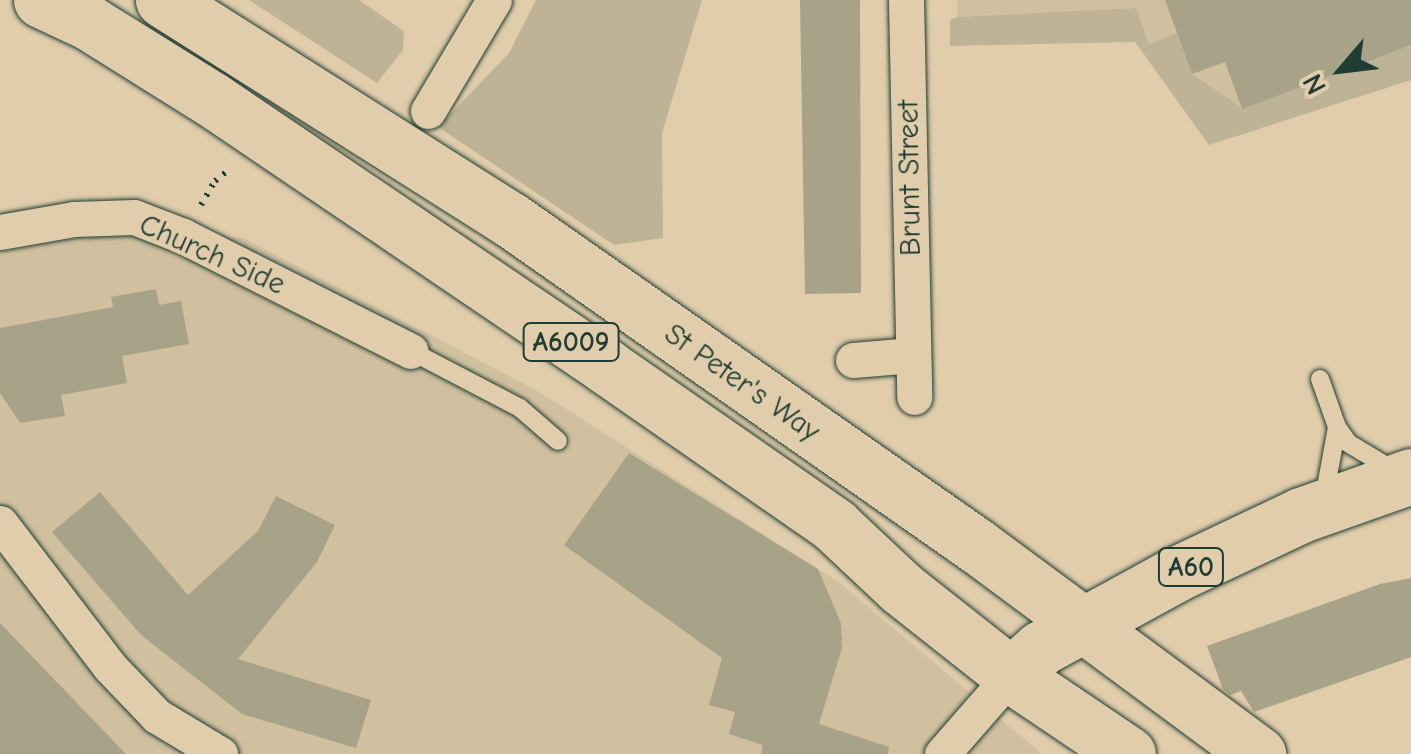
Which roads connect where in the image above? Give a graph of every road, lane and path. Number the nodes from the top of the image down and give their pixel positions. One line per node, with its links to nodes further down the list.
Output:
1 (41, 0): 20 (highway, A6009)
2 (163, 0): 19 (highway, St Peter's Way / A6009)
3 (494, 0): 5 (street)
4 (906, 0): 10 (street, Brunt Street)
5 (428, 111)
6 (238, 162): 8 (path)
7 (0, 232): 8 (street, Church Side)
8 (183, 236): 9 (street, Church Side)
9 (411, 351): 15 (lane)
10 (914, 355): 11 (street); 13 (street, Brunt Street)
11 (854, 360)
12 (1320, 379): 14 (lane)
13 (914, 397)
14 (1337, 427): 16 (lane); 17 (lane)
15 (558, 441)
16 (1409, 477): 17 (highway, A60)
17 (1300, 515): 19 (highway, A60)
18 (0, 523): 21 (street)
19 (1084, 624): 20 (highway); 24 (highway, St Peter's Way / A6009)
20 (1010, 674): 22 (street); 23 (highway, A6009)
21 (220, 754)
22 (942, 754)
23 (1128, 754)
24 (1258, 754)

